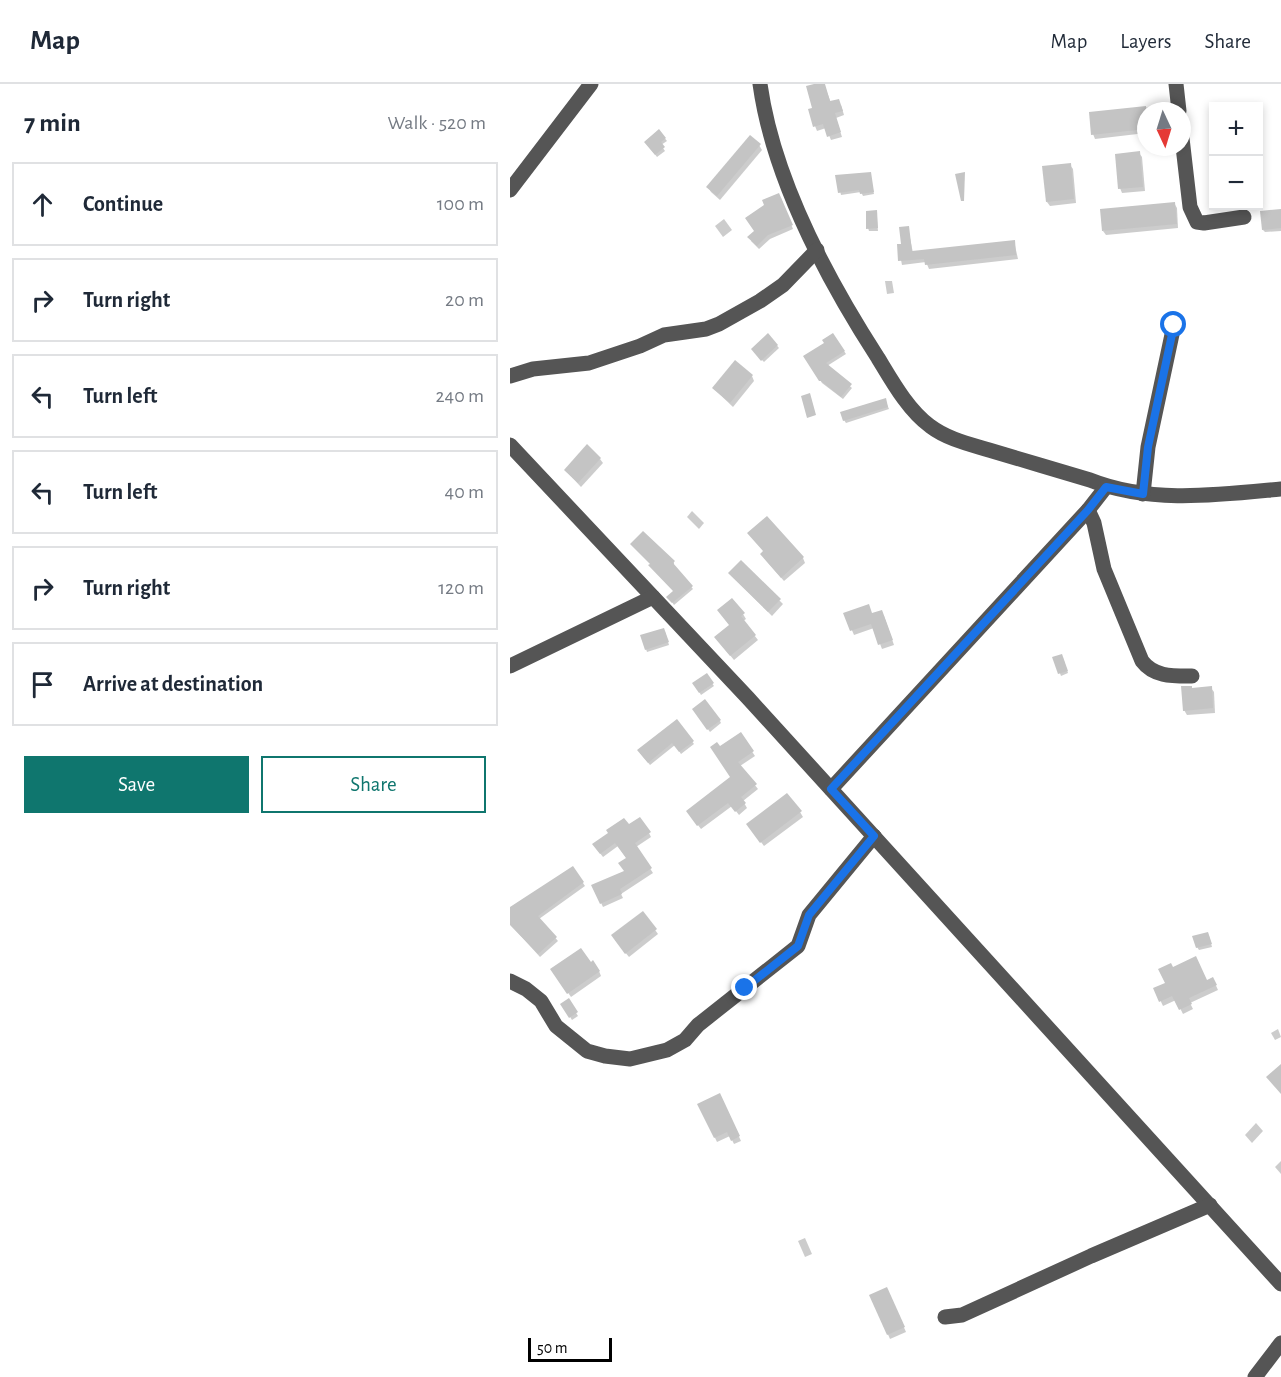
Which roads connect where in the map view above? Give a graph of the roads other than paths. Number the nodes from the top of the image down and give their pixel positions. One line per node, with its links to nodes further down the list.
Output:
1 (591, 84): 6 (street)
2 (760, 84): 8 (street)
3 (1176, 84): 4 (street)
4 (1178, 102)
5 (1184, 156): 7 (street)
6 (510, 190)
7 (1244, 217)
8 (817, 249): 10 (street); 12 (street)
9 (1174, 325): 14 (street)
10 (510, 376)
11 (510, 445): 16 (street)
12 (1106, 487): 14 (street); 15 (street)
13 (1281, 489): 14 (street)
14 (1143, 494)
15 (1088, 510): 18 (street); 19 (street)
16 (653, 597): 17 (street); 19 (street)
17 (510, 666)
18 (1192, 676)
19 (831, 789): 20 (street)
20 (874, 836): 21 (street); 22 (street)
21 (510, 981)
22 (1210, 1205): 23 (street); 24 (street)
23 (1281, 1284)
24 (945, 1317)
25 (1281, 1343): 26 (street)
26 (1255, 1377)

